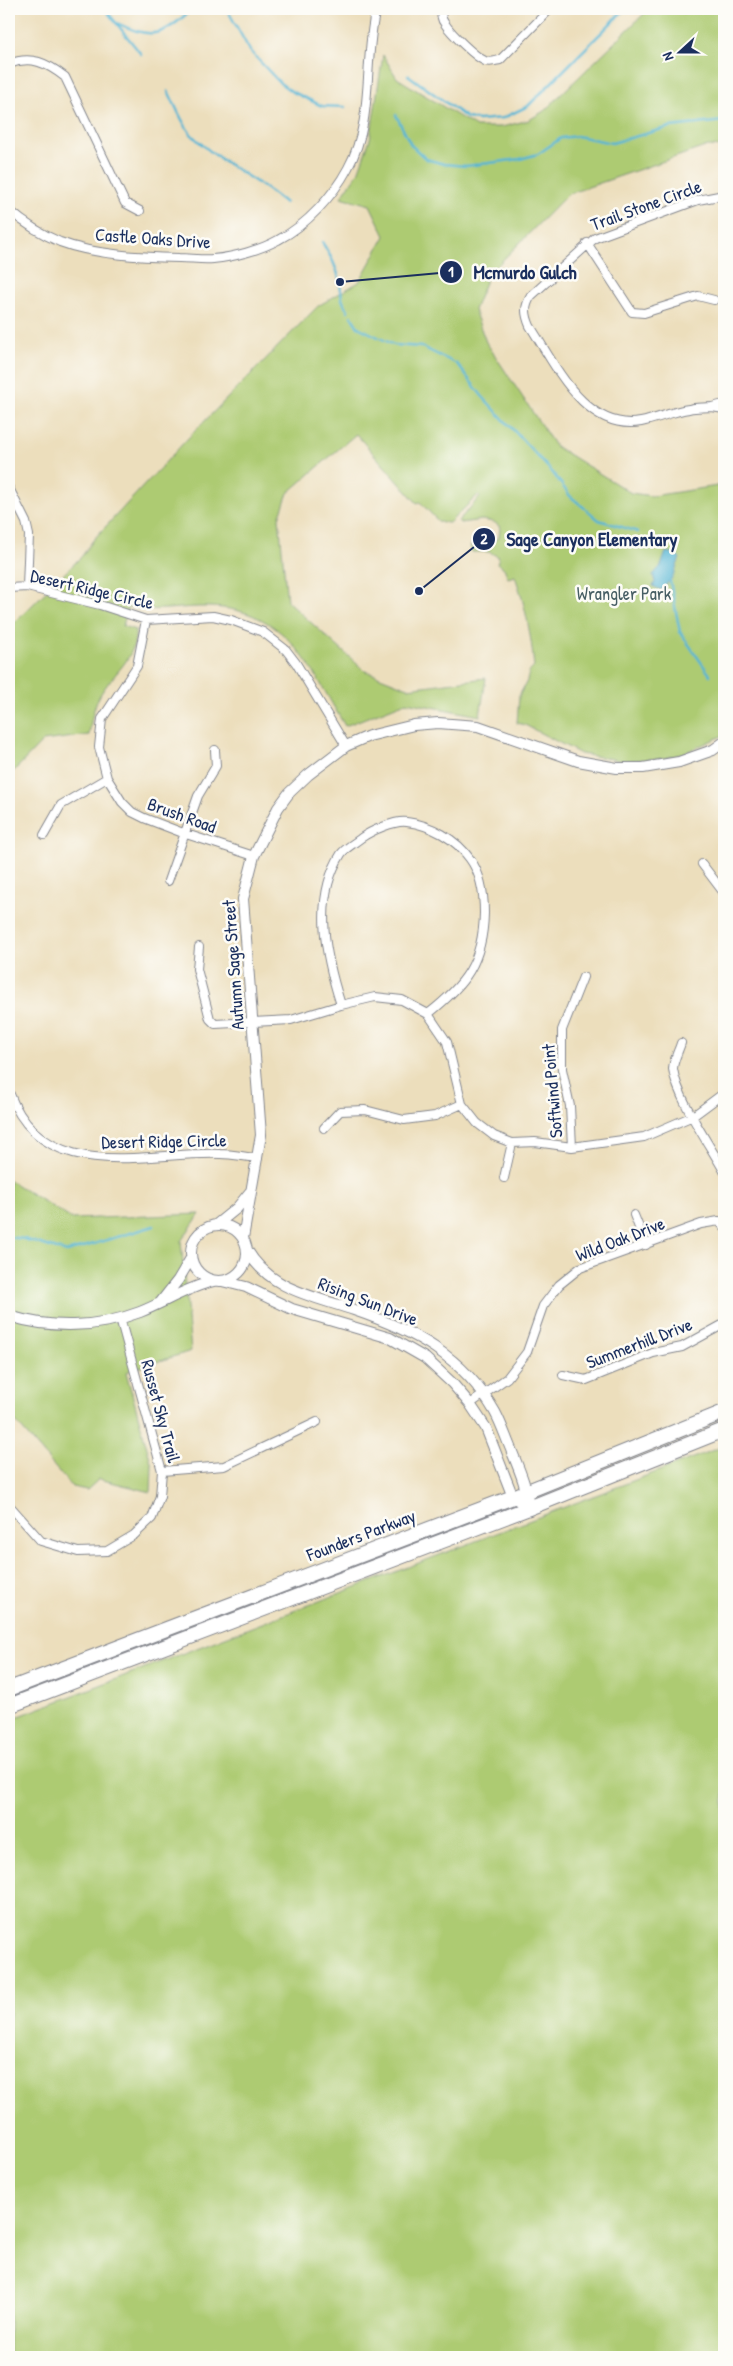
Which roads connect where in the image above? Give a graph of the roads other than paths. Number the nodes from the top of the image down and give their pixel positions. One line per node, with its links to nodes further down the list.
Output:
1 (376, 9): 6 (street, Castle Oaks Drive)
2 (442, 9): 3 (street)
3 (550, 9)
4 (9, 64): 7 (street)
5 (724, 195): 8 (street, Trail Stone Circle)
6 (9, 210)
7 (140, 212)
8 (587, 243): 9 (street); 11 (street, Trail Stone Circle)
9 (714, 300)
10 (724, 404): 11 (street, Trail Stone Circle)
11 (712, 407): 12 (street, Trail Stone Circle)
12 (724, 410)
13 (9, 488): 14 (street)
14 (27, 587): 15 (street, Desert Ridge Circle); 16 (street, Desert Ridge Circle)
15 (9, 588)
16 (146, 620): 18 (street, Desert Ridge Circle); 20 (street, Brush Road)
17 (724, 742): 18 (street, Autumn Sage Street)
18 (346, 746): 23 (street, Autumn Sage Street)
19 (215, 750): 21 (street)
20 (107, 778): 21 (street, Brush Road); 22 (street)
21 (183, 833): 23 (street, Brush Road); 25 (street)
22 (44, 834)
23 (254, 856): 31 (street, Autumn Sage Street)
24 (702, 864): 26 (street)
25 (168, 881)
26 (724, 893)
27 (199, 947): 31 (street)
28 (583, 977): 39 (street, Softwind Point)
29 (341, 1005): 30 (street); 30 (street); 31 (street)
30 (428, 1014): 35 (street)
31 (252, 1022): 40 (street, Autumn Sage Street)
32 (681, 1043): 36 (street)
33 (9, 1092): 40 (street, Desert Ridge Circle)
34 (724, 1093): 36 (street)
35 (462, 1104): 37 (street); 38 (street)
36 (693, 1116): 39 (street); 41 (street)
37 (324, 1128)
38 (512, 1143): 39 (street); 42 (street)
39 (572, 1147)
40 (258, 1158): 43 (street, Autumn Sage Street)
41 (724, 1171)
42 (504, 1178)
43 (251, 1192): 45 (street); 47 (street, Autumn Sage Street)
44 (634, 1215): 48 (street)
45 (216, 1224): 47 (street); 50 (street)
46 (724, 1227): 48 (street, Wild Oak Drive)
47 (243, 1238): 49 (street)
48 (646, 1245): 57 (street, Wild Oak Drive)
49 (247, 1250): 51 (street); 57 (street, Rising Sun Drive)
50 (191, 1258): 51 (street); 52 (street)
51 (218, 1281): 52 (street); 58 (street, Rising Sun Drive)
52 (159, 1303): 54 (street)
53 (9, 1316): 54 (street)
54 (120, 1318): 62 (street, Russet Sky Trail)
55 (724, 1324): 56 (street, Summerhill Drive)
56 (563, 1375)
57 (484, 1396): 58 (street, Wild Oak Drive); 63 (street, Rising Sun Drive)
58 (470, 1404): 64 (street, Rising Sun Drive)
59 (724, 1412): 63 (highway, Founders Parkway)
60 (318, 1422): 62 (street)
61 (724, 1430): 66 (highway, Founders Parkway)
62 (162, 1471): 65 (street, Russet Sky Trail)
63 (527, 1491): 64 (highway, Founders Parkway); 66 (street, Rising Sun Drive)
64 (513, 1497): 66 (street); 67 (highway, Founders Parkway)
65 (9, 1505)
66 (529, 1508): 68 (highway, Founders Parkway)
67 (9, 1689)
68 (9, 1706)

